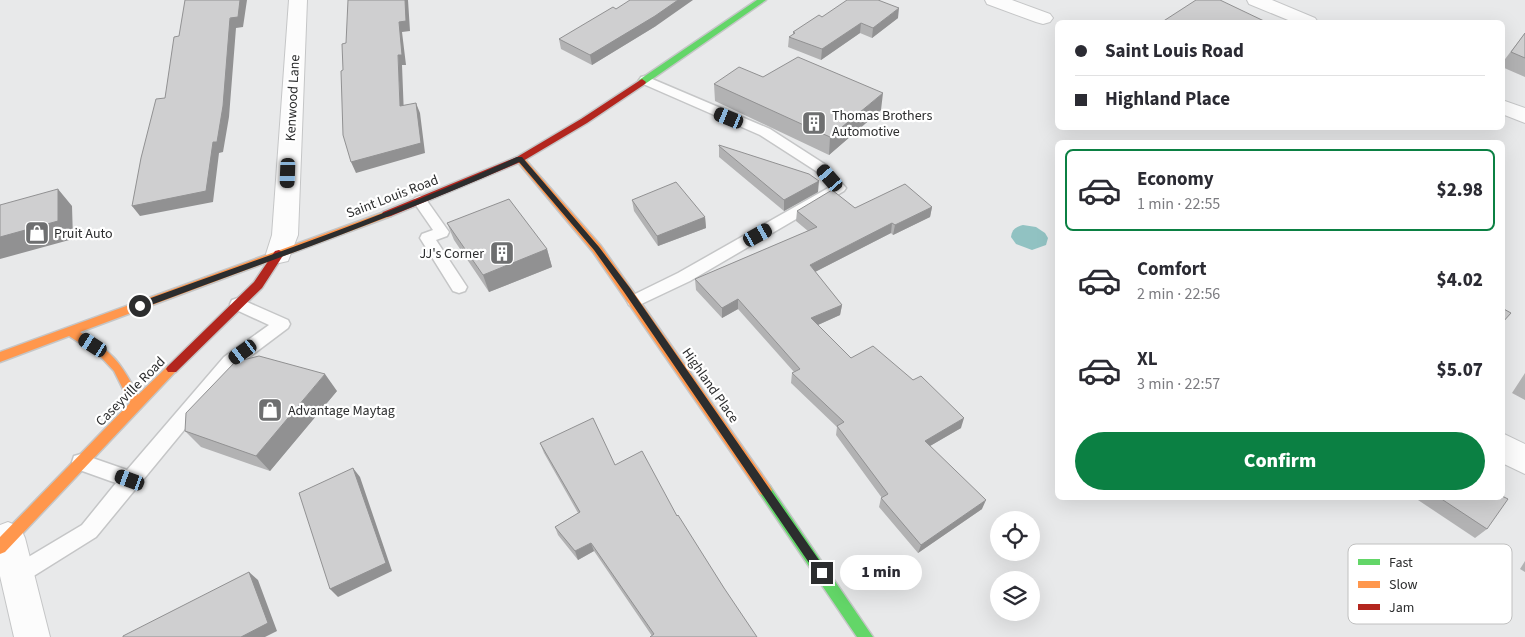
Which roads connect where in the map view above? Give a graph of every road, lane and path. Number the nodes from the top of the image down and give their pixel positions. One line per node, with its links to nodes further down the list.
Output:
1 (298, 0): 12 (street, Kenwood Lane)
2 (762, 0): 7 (street, Saint Louis Road)
3 (994, 0): 5 (street)
4 (1256, 0): 6 (street)
5 (1043, 18)
6 (1303, 20)
7 (645, 80): 10 (street, Saint Louis Road); 14 (lane)
8 (1505, 107): 9 (street)
9 (1525, 116)
10 (520, 159): 11 (street, Saint Louis Road); 14 (street, Highland Place)
11 (420, 201): 12 (street, Saint Louis Road); 13 (lane)
12 (279, 254): 15 (street, Caseyville Road); 16 (street, Saint Louis Road)
13 (459, 288)
14 (635, 301): 25 (street, Highland Place)
15 (238, 304): 18 (street, Caseyville Road); 22 (lane)
16 (70, 331): 17 (street, Saint Louis Road); 18 (street)
17 (0, 357)
18 (137, 404): 21 (street, Caseyville Road)
19 (1505, 448): 20 (street)
20 (1525, 460)
21 (81, 462): 22 (lane); 23 (street, Caseyville Road)
22 (130, 480): 23 (lane)
23 (8, 553): 24 (street)
24 (32, 637)
25 (866, 637)

